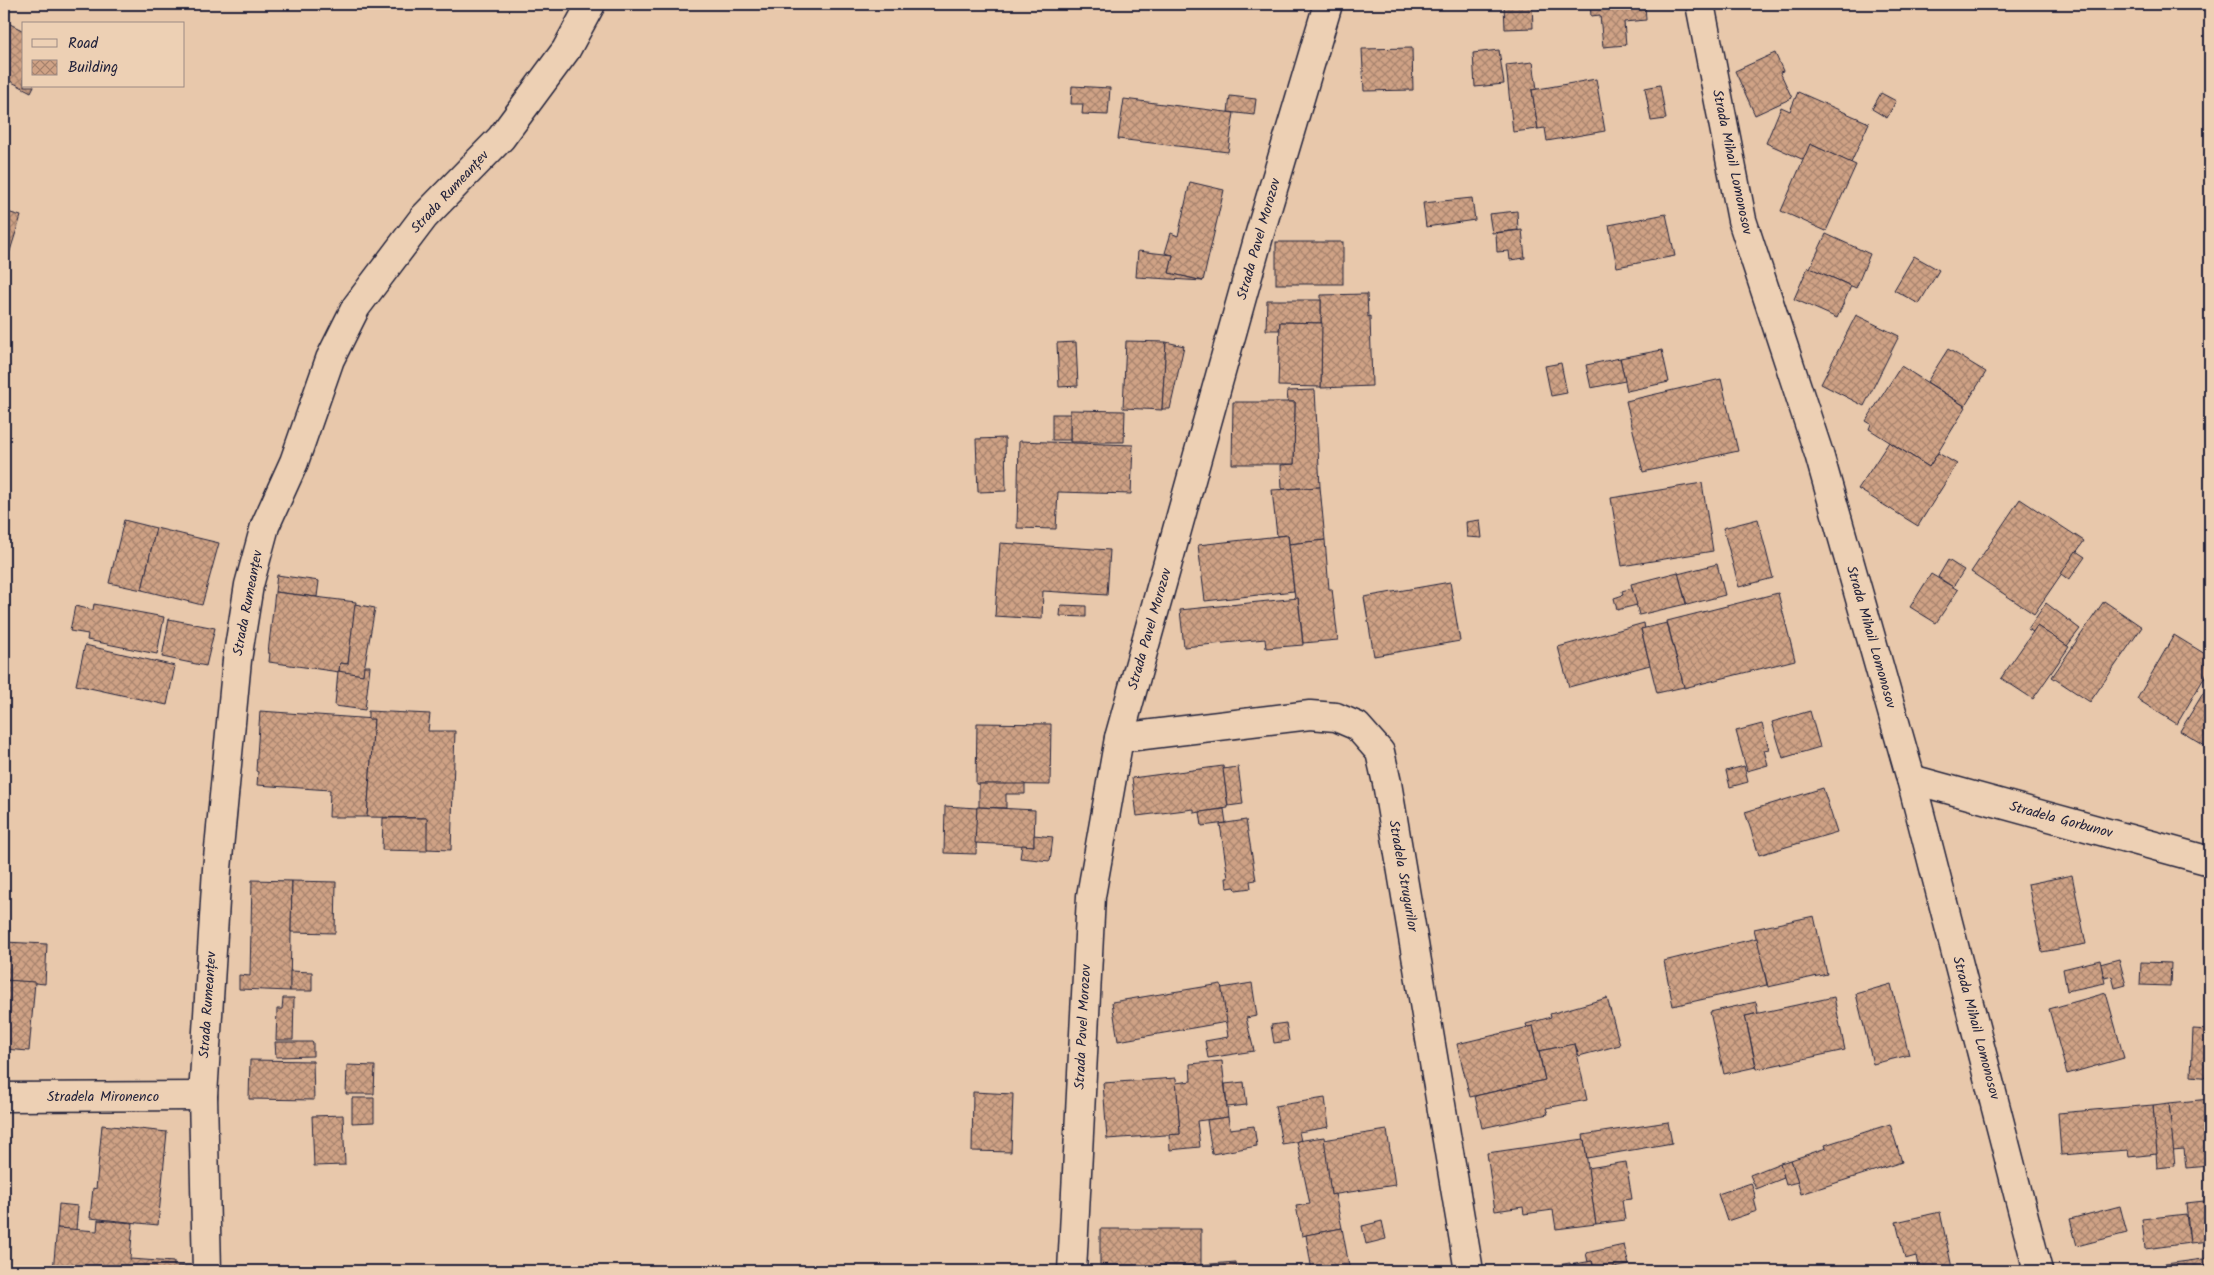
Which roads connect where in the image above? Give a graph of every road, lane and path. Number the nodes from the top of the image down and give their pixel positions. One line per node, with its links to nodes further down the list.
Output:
1 (592, 4): 7 (street, Strada Rumeanțev)
2 (1328, 4): 4 (street, Strada Pavel Morozov)
3 (1700, 4): 5 (street, Strada Mihail Lomonosov)
4 (1119, 738): 10 (street, Strada Pavel Morozov); 11 (street, Stradela Strugurilor)
5 (1911, 779): 6 (street, Stradela Gorbunov); 12 (street, Strada Mihail Lomonosov)
6 (2210, 861)
7 (203, 1096): 8 (street, Stradela Mironenco); 9 (street, Strada Rumeanțev)
8 (4, 1097)
9 (206, 1271)
10 (1072, 1271)
11 (1470, 1271)
12 (2038, 1271)

